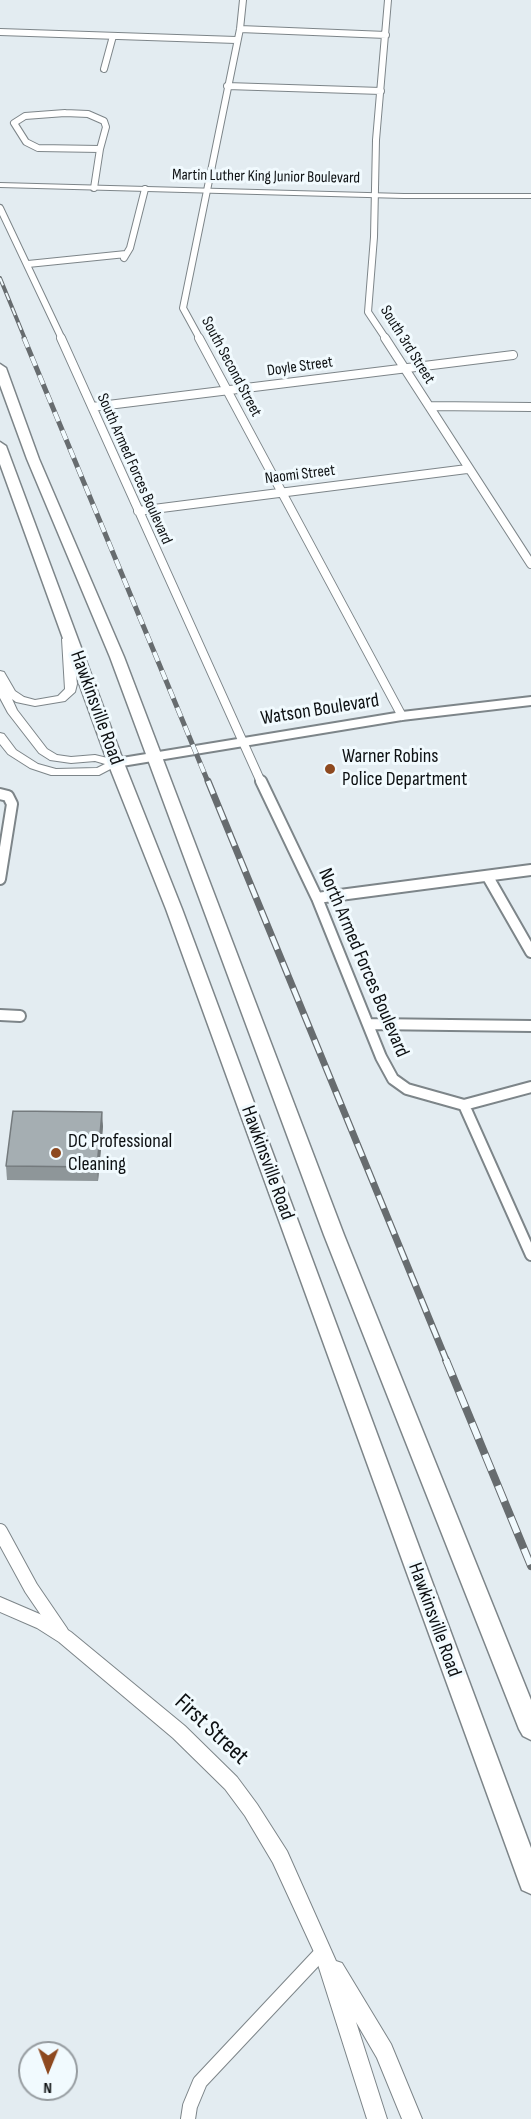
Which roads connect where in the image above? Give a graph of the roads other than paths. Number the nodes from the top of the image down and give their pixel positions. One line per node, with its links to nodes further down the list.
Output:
1 (243, 0): 3 (street, South Second Street)
2 (388, 0): 5 (street, South 3rd Street)
3 (240, 29): 5 (street); 7 (street, South Second Street)
4 (0, 32): 6 (street)
5 (386, 35): 10 (street, South 3rd Street)
6 (113, 36): 7 (street); 8 (street)
7 (236, 40): 9 (street, South Second Street)
8 (104, 69)
9 (227, 86): 10 (street); 15 (street, South Second Street)
10 (381, 91): 16 (street, South 3rd Street)
11 (100, 149): 11 (street); 13 (street)
12 (0, 185): 13 (street, Martin Luther King Junior Boulevard)
13 (94, 188): 14 (street, Martin Luther King Junior Boulevard)
14 (145, 189): 15 (street, Martin Luther King Junior Boulevard); 19 (street)
15 (207, 190): 16 (street, Martin Luther King Junior Boulevard); 23 (street, South Second Street)
16 (375, 195): 17 (street, Martin Luther King Junior Boulevard); 21 (street, South 3rd Street)
17 (531, 196)
18 (0, 208): 19 (street, South Armed Forces Boulevard)
19 (28, 264): 24 (street, South Armed Forces Boulevard)
20 (513, 355): 21 (street, Doyle Street)
21 (403, 367): 23 (street, Doyle Street); 25 (street, South 3rd Street)
22 (0, 368): 39 (main road, Hawkinsville Road)
23 (228, 390): 24 (street, Doyle Street); 29 (street, South Second Street)
24 (92, 406): 30 (street, South Armed Forces Boulevard)
25 (429, 406): 26 (street); 28 (street, South 3rd Street)
26 (531, 407)
27 (0, 446): 32 (main road, Hawkinsville Road)
28 (467, 469): 29 (street, Naomi Street); 31 (street, South 3rd Street)
29 (284, 492): 30 (street, Naomi Street); 36 (street, South Second Street)
30 (138, 511): 38 (street, South Armed Forces Boulevard)
31 (531, 564)
32 (64, 622): 33 (street); 40 (main road, Hawkinsville Road)
33 (0, 674)
34 (0, 687): 40 (street, Watson Boulevard)
35 (531, 701): 36 (main road, Watson Boulevard)
36 (402, 716): 38 (main road, Watson Boulevard)
37 (0, 736): 40 (street, Watson Boulevard)
38 (242, 742): 39 (main road, Watson Boulevard); 45 (street, North Armed Forces Boulevard)
39 (154, 756): 40 (main road, Watson Boulevard); 57 (main road, Hawkinsville Road)
40 (116, 763): 58 (main road, Hawkinsville Road)
41 (0, 794): 44 (street)
42 (531, 870): 43 (street)
43 (488, 877): 45 (street); 46 (street)
44 (0, 879)
45 (317, 898): 49 (street, North Armed Forces Boulevard)
46 (531, 952)
47 (0, 1016): 48 (street)
48 (20, 1016)
49 (370, 1024): 50 (street); 52 (street, North Armed Forces Boulevard)
50 (531, 1026)
51 (531, 1087): 52 (street)
52 (464, 1106): 53 (street)
53 (531, 1255)
54 (0, 1531): 56 (street)
55 (0, 1604): 56 (street, First Street)
56 (65, 1637): 59 (street, First Street)
57 (531, 1729)
58 (531, 1882)
59 (323, 1951): 60 (street); 61 (street, First Street); 62 (street, First Street)
60 (188, 2119)
61 (377, 2119)
62 (412, 2119)

